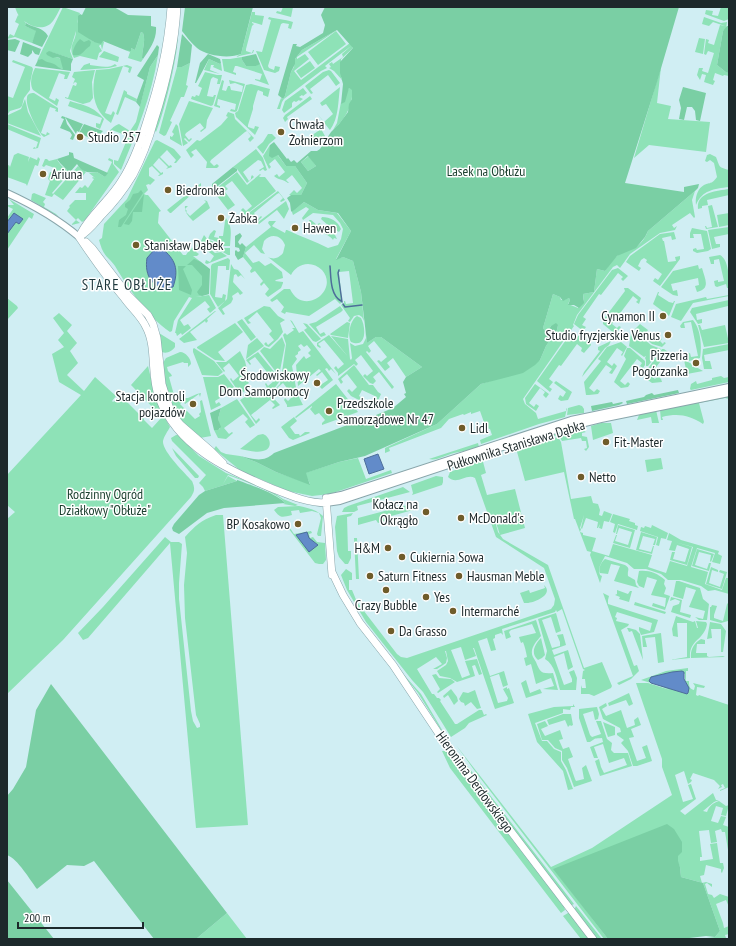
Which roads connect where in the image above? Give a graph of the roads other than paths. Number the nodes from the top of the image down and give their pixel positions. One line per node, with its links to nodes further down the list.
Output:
1 (171, 7): 4 (main road)
2 (177, 7): 4 (main road)
3 (7, 193): 4 (street, Pułkownika Stanisława Dąbka)
4 (79, 237): 8 (main road, Pułkownika Stanisława Dąbka)
5 (729, 387): 7 (street, Pułkownika Stanisława Dąbka)
6 (729, 393): 7 (street, Pułkownika Stanisława Dąbka)
7 (690, 398): 8 (street, Pułkownika Stanisława Dąbka)
8 (326, 500): 9 (main road, Hieronima Derdowskiego)
9 (593, 939)

